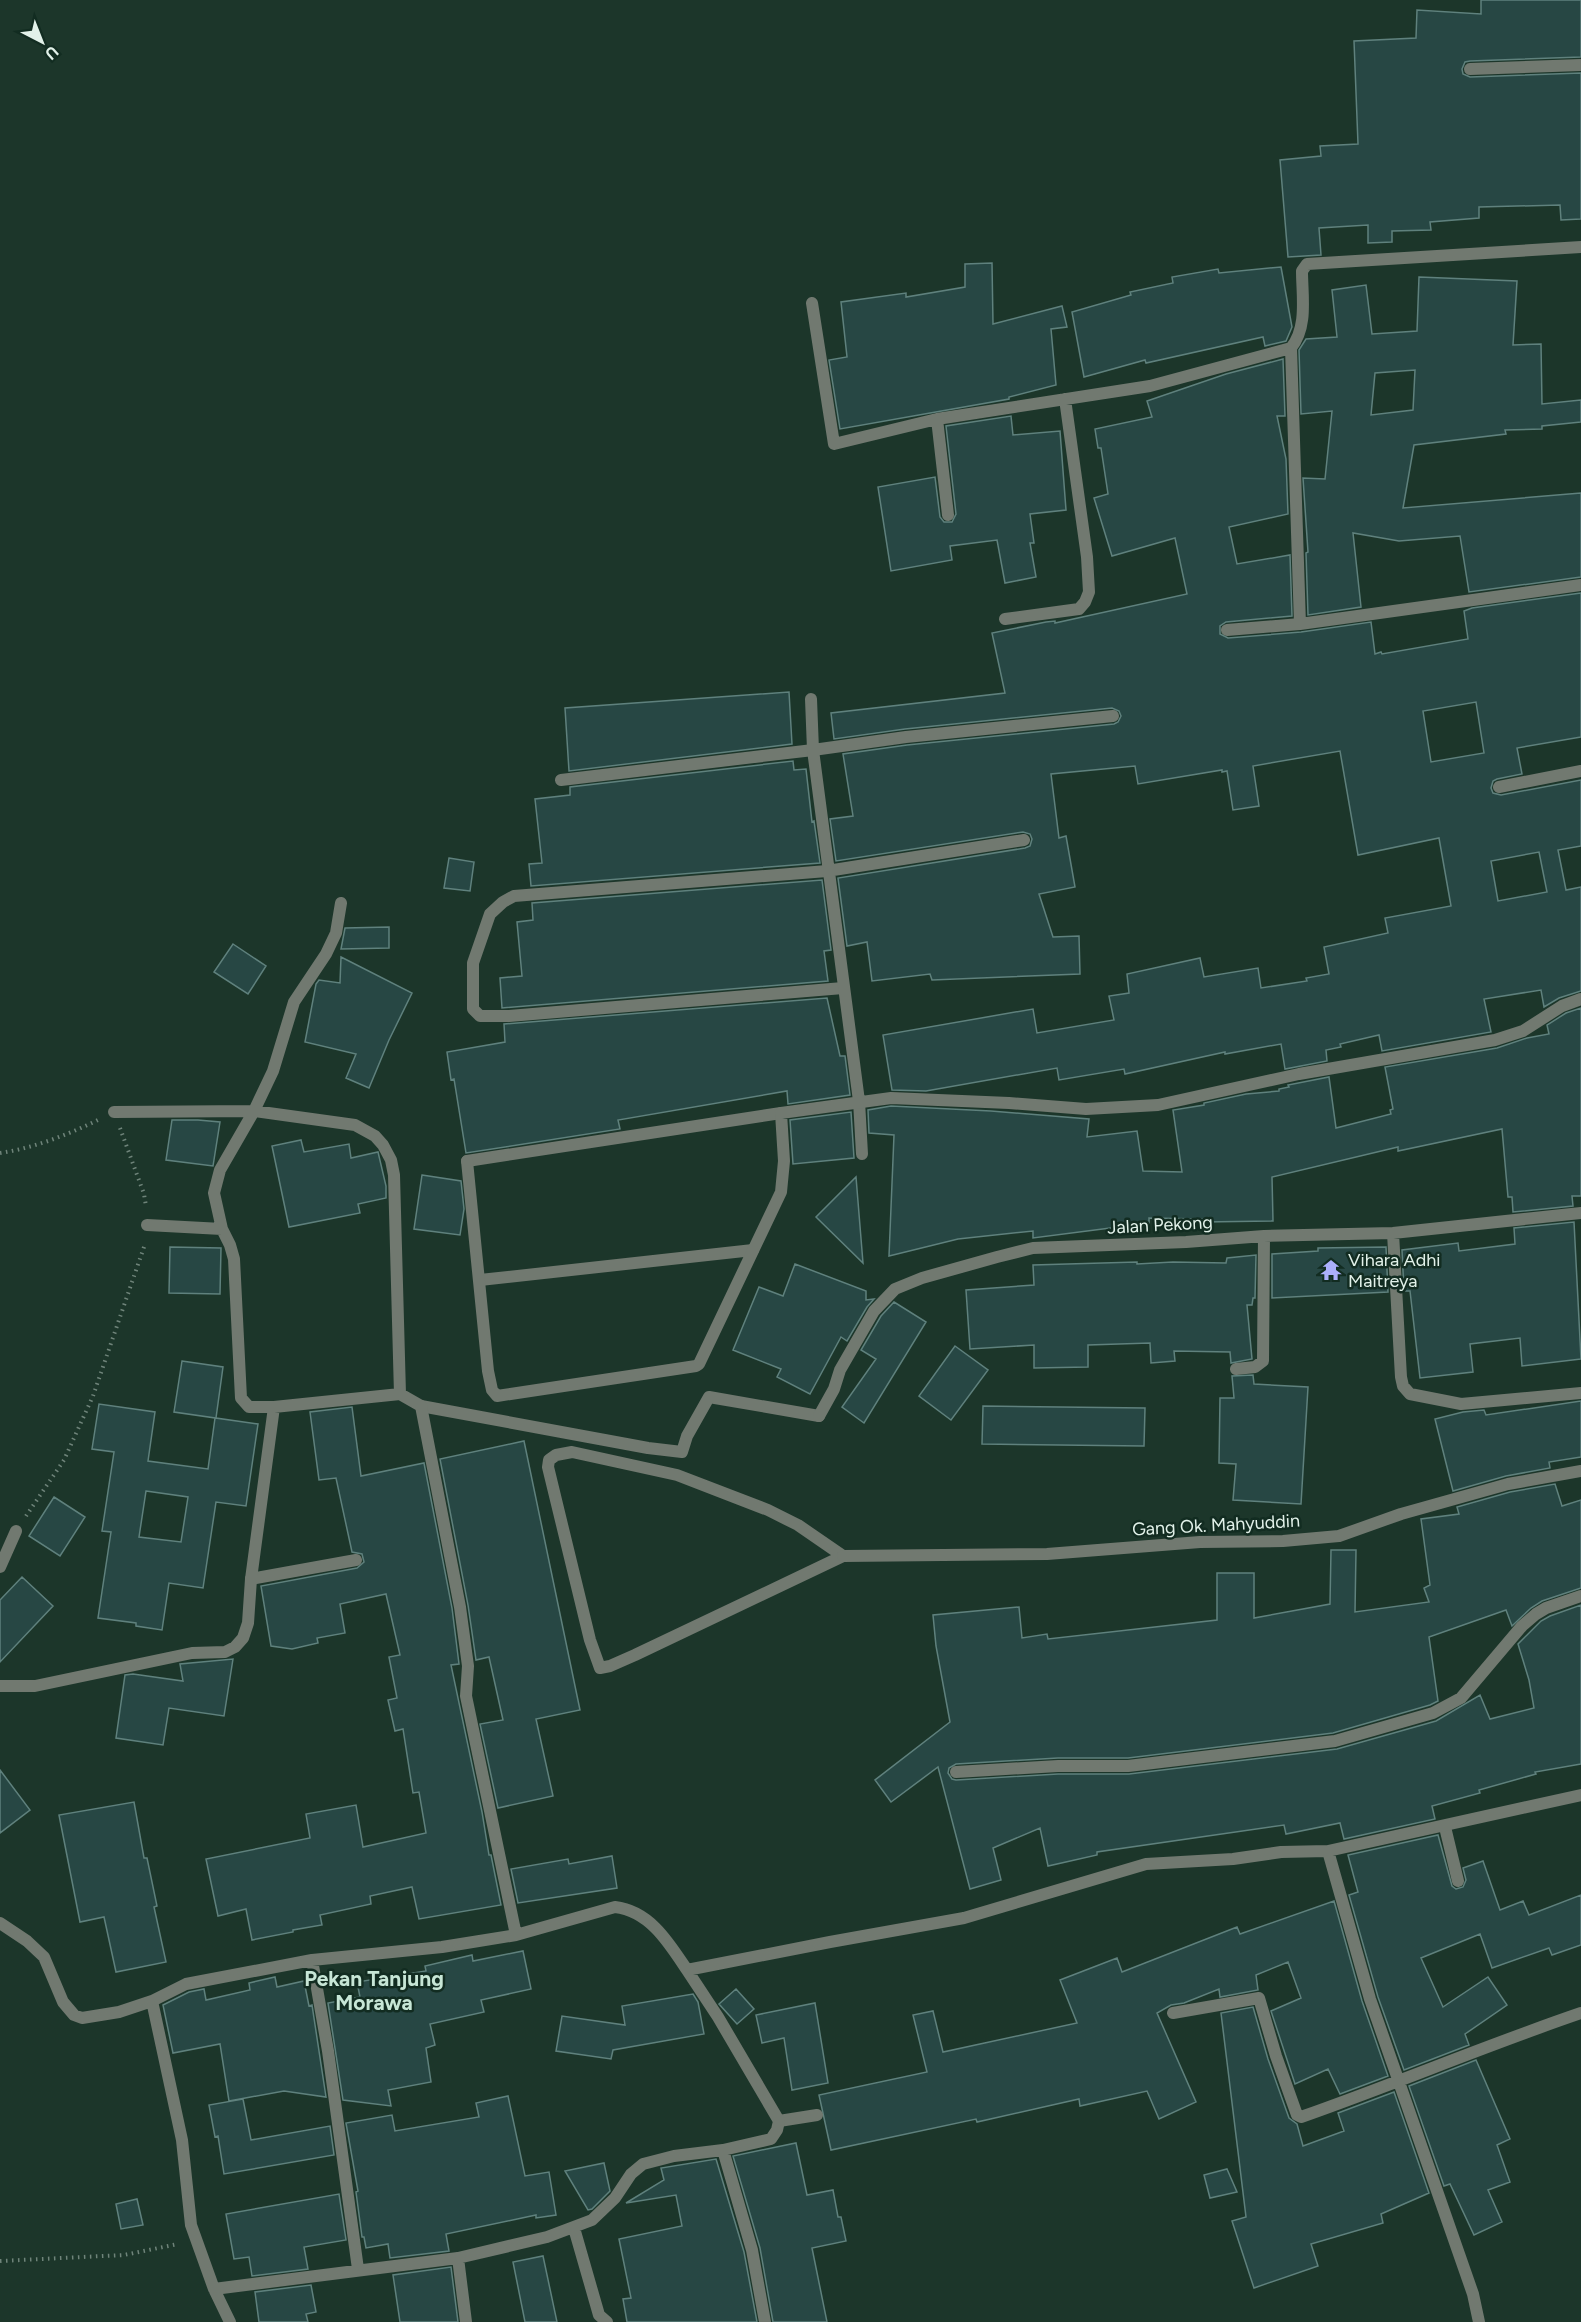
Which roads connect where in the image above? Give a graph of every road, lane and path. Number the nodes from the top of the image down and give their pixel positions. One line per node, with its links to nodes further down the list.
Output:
1 (1581, 65): 2 (street)
2 (1470, 69)
3 (1581, 247): 5 (street)
4 (812, 303): 7 (street)
5 (1291, 348): 6 (street); 11 (street)
6 (1065, 399): 7 (street); 10 (street)
7 (936, 419): 8 (street)
8 (948, 515)
9 (1581, 585): 11 (street)
10 (1005, 619)
11 (1300, 624): 12 (street)
12 (1227, 630)
13 (811, 699): 15 (street)
14 (1113, 716): 15 (street)
15 (813, 750): 17 (street); 20 (street)
16 (1581, 771): 18 (street)
17 (561, 780)
18 (1499, 787)
19 (1024, 840): 20 (street)
20 (827, 871): 22 (street); 22 (street)
21 (341, 903): 26 (street)
22 (843, 988): 24 (street)
23 (1581, 999): 24 (street)
24 (859, 1101): 27 (street); 29 (street)
25 (114, 1112): 26 (street); 28 (path); 31 (path)
26 (254, 1112): 32 (street); 39 (street)
27 (781, 1113): 35 (street); 36 (street)
28 (0, 1153)
29 (862, 1154)
30 (1581, 1213): 33 (street, Jalan Pekong)
31 (147, 1225): 32 (street); 43 (path)
32 (222, 1229): 41 (street)
33 (1393, 1233): 34 (street, Jalan Pekong); 38 (street)
34 (1264, 1236): 37 (street); 40 (street, Jalan Pekong)
35 (753, 1250): 36 (street); 36 (street)
36 (480, 1280)
37 (1236, 1369)
38 (1581, 1393)
39 (400, 1394): 40 (street); 41 (street)
40 (421, 1406): 56 (street)
41 (274, 1407): 47 (street)
42 (1581, 1471): 44 (street, Gang Ok. Mahyuddin)
43 (16, 1531): 46 (street)
44 (843, 1557): 44 (street)
45 (356, 1560): 47 (street)
46 (0, 1567)
47 (251, 1579): 49 (street)
48 (1581, 1596): 50 (street)
49 (0, 1686)
50 (956, 1772)
51 (1581, 1796): 52 (street)
52 (1445, 1827): 53 (street); 54 (street)
53 (1328, 1851): 58 (street); 62 (street)
54 (1458, 1881)
55 (0, 1923): 59 (street)
56 (516, 1935): 57 (street); 58 (street)
57 (312, 1960): 59 (street); 70 (street)
58 (687, 1970): 64 (street)
59 (152, 2001): 67 (street)
60 (1173, 2013): 62 (street)
61 (1581, 2013): 62 (street)
62 (1400, 2082): 76 (street)
63 (817, 2115): 64 (street)
64 (779, 2121): 65 (street)
65 (723, 2150): 66 (street); 75 (street)
66 (574, 2228): 68 (street); 74 (street)
67 (197, 2240): 69 (path); 71 (street)
68 (458, 2258): 70 (street); 73 (street)
69 (0, 2261)
70 (358, 2269): 71 (street)
71 (214, 2289): 72 (street)
72 (230, 2322)
73 (466, 2322)
74 (607, 2322)
75 (765, 2322)
76 (1479, 2322)

